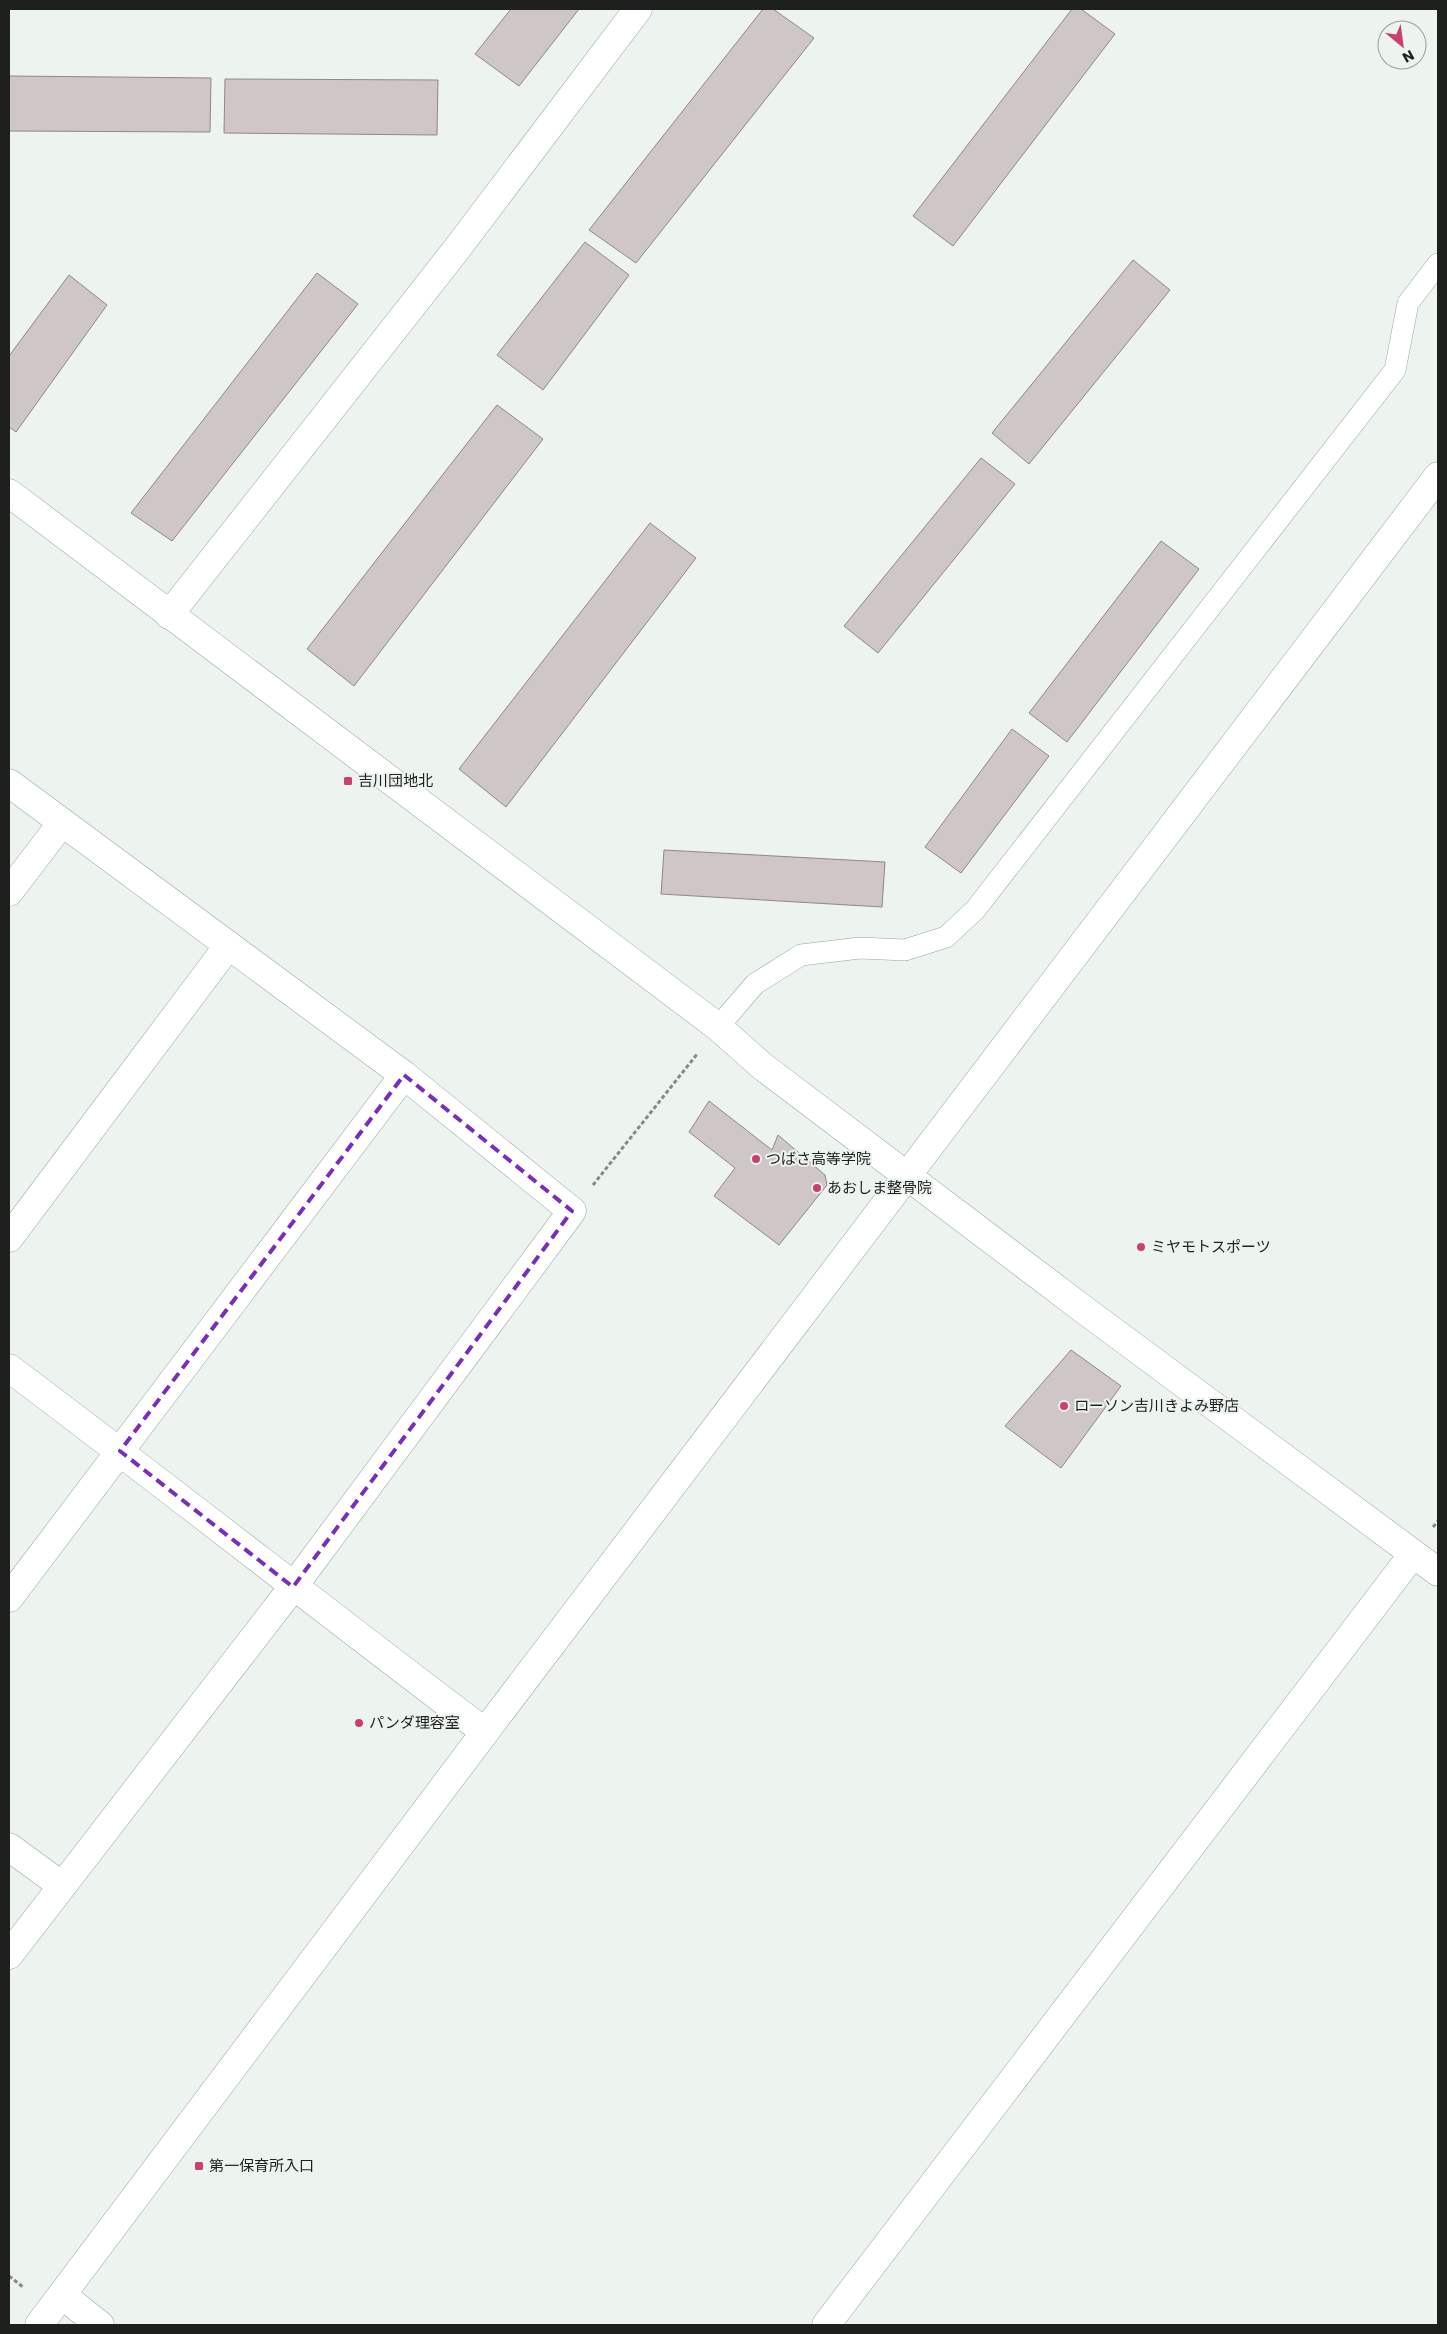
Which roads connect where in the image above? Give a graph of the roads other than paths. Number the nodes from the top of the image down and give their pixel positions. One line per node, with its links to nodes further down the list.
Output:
1 (638, 9): 5 (street)
2 (1438, 264): 10 (lane)
3 (1438, 476): 12 (street)
4 (9, 493): 5 (street)
5 (169, 616): 10 (street)
6 (9, 783): 7 (street)
7 (61, 824): 8 (street); 9 (street)
8 (9, 892)
9 (228, 946): 11 (street); 13 (street)
10 (718, 1028): 12 (street)
11 (404, 1076): 15 (street); 18 (street)
12 (908, 1174): 16 (street); 20 (street)
13 (9, 1238)
14 (9, 1368): 15 (street)
15 (120, 1451): 18 (street); 19 (street)
16 (1413, 1554): 17 (street); 27 (street)
17 (1438, 1572)
18 (293, 1587): 20 (street); 22 (street)
19 (9, 1598)
20 (485, 1732): 24 (street)
21 (9, 1847): 22 (street)
22 (61, 1885): 23 (street)
23 (9, 1955)
24 (62, 2295): 25 (street); 26 (street)
25 (39, 2325)
26 (100, 2325)
27 (826, 2325)

